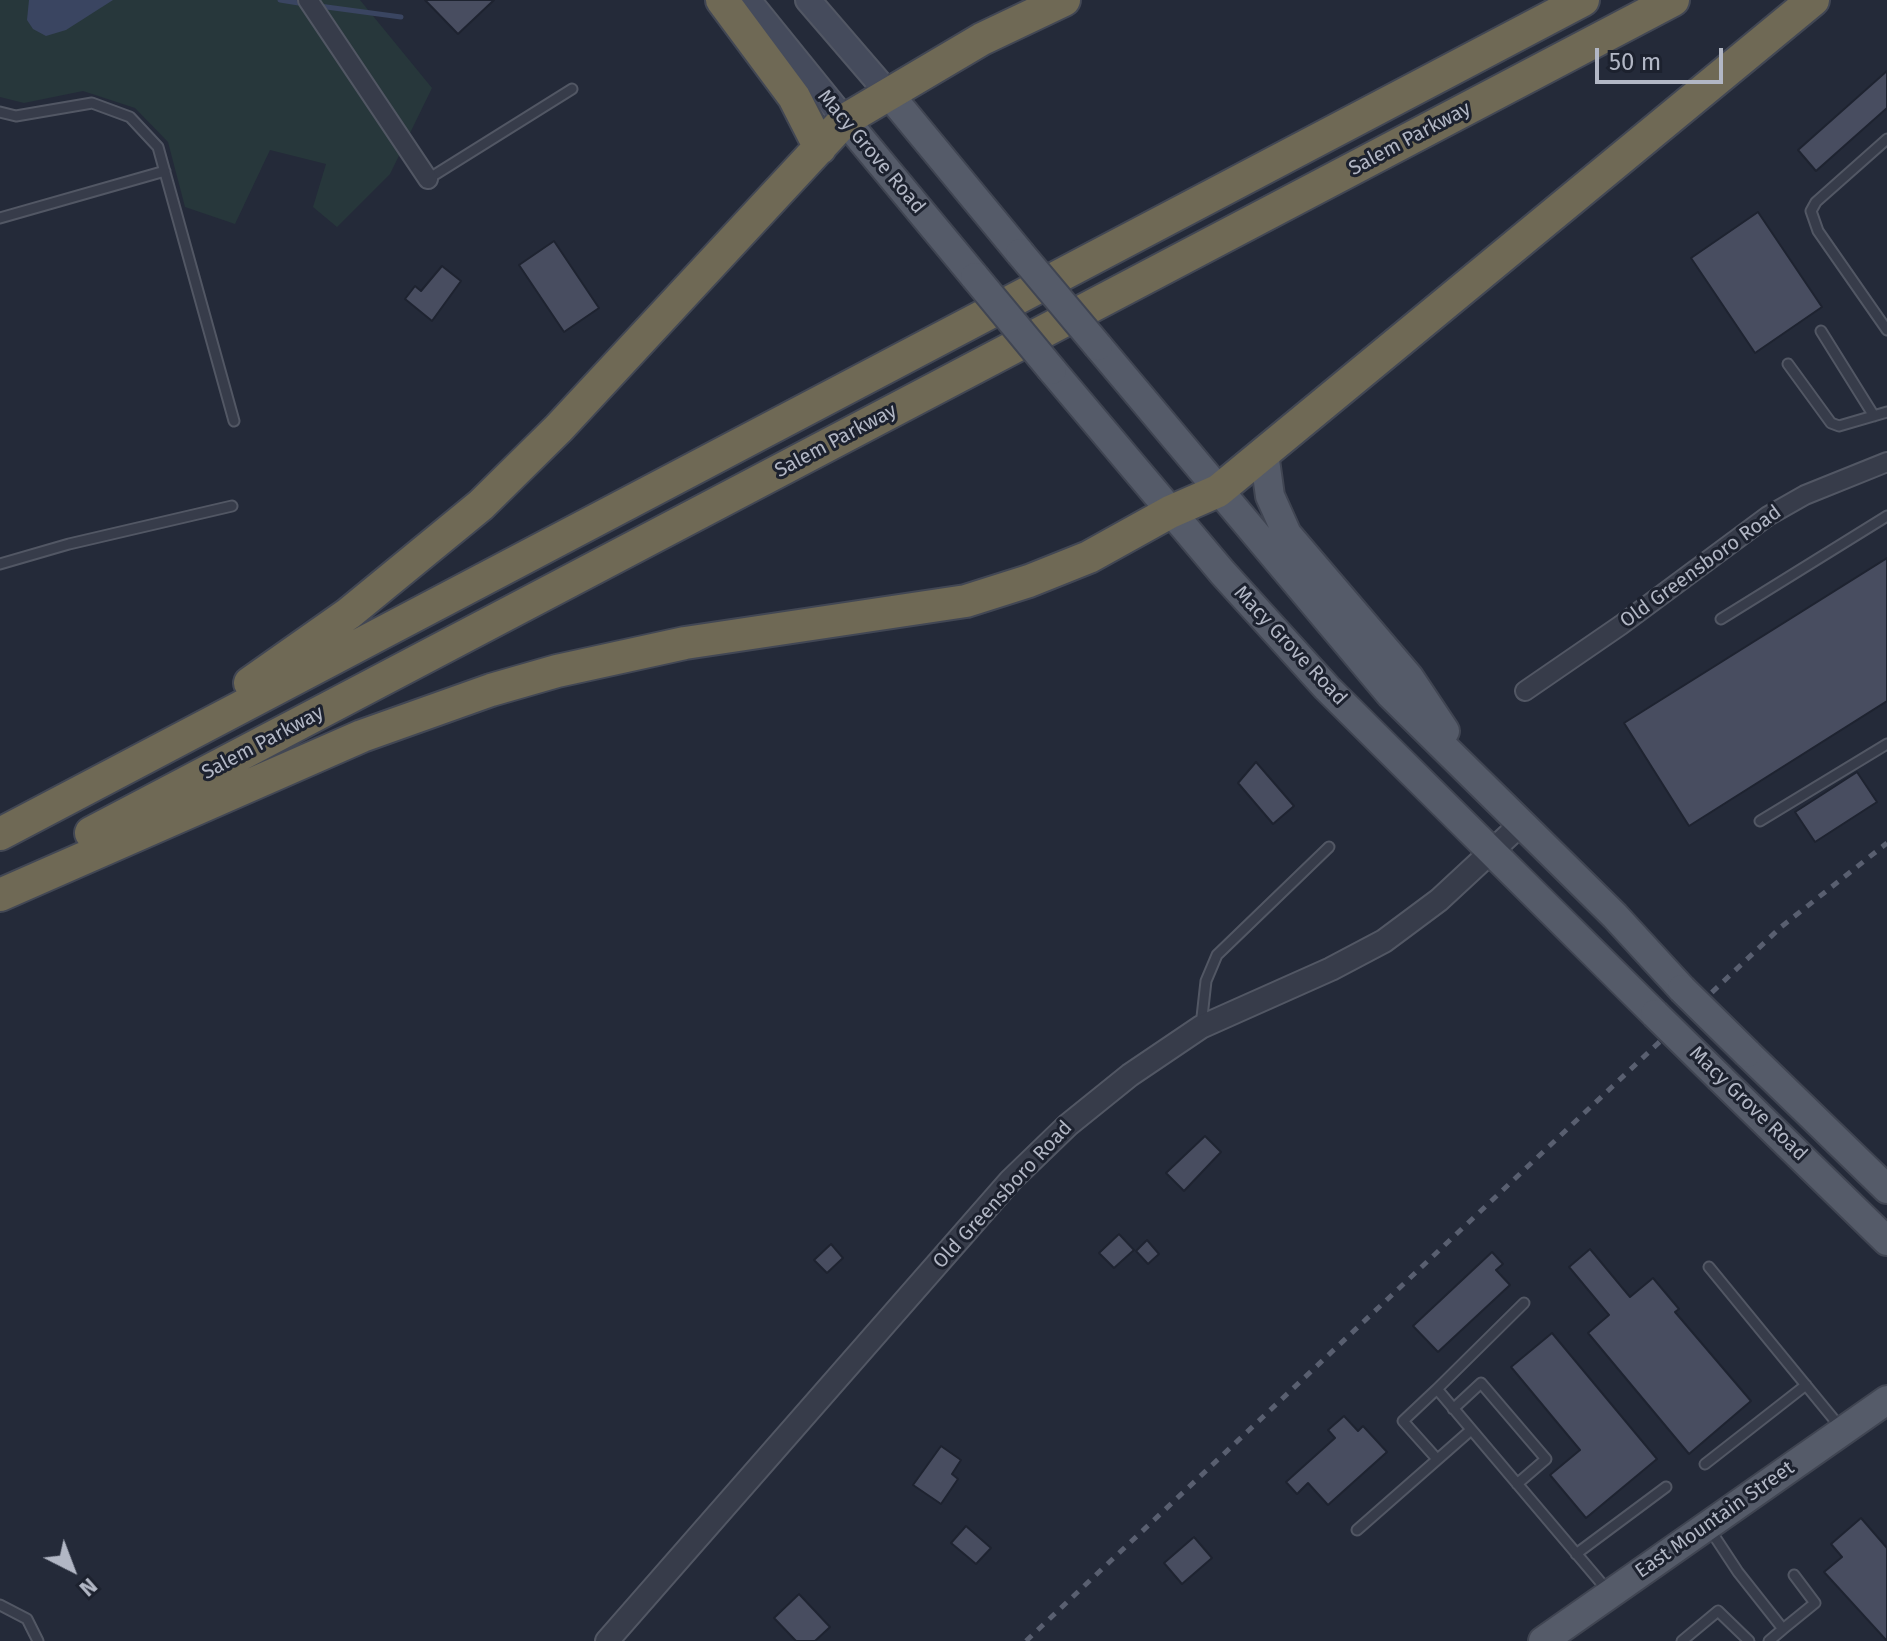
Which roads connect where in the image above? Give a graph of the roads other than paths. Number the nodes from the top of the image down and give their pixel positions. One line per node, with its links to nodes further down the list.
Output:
1 (308, 0): 16 (street)
2 (722, 0): 14 (highway)
3 (748, 0): 12 (main road, Macy Grove Road)
4 (808, 0): 10 (main road, Macy Grove Road)
5 (1064, 0): 10 (highway)
6 (1583, 0): 34 (highway, Salem Parkway)
7 (1673, 0): 41 (highway, Salem Parkway)
8 (1813, 0): 24 (highway)
9 (572, 89): 16 (lane)
10 (888, 93): 12 (highway); 26 (main road, Macy Grove Road, bridge)
11 (0, 112): 15 (lane)
12 (845, 120): 14 (highway); 28 (main road, Macy Grove Road, bridge)
13 (1887, 139): 18 (lane)
14 (820, 148): 34 (highway)
15 (165, 171): 17 (lane); 23 (lane)
16 (428, 179)
17 (0, 218)
18 (1887, 330)
19 (1821, 331): 22 (lane)
20 (1788, 364): 22 (lane)
21 (1887, 412): 22 (lane)
22 (1874, 416)
23 (234, 421)
24 (1264, 453): 26 (highway); 35 (main road)
25 (1887, 462): 32 (street, Old Greensboro Road)
26 (1218, 491): 28 (highway); 35 (main road, Macy Grove Road)
27 (232, 506): 30 (lane)
28 (1170, 512): 40 (main road, Macy Grove Road); 42 (highway)
29 (1887, 516): 31 (lane)
30 (0, 564)
31 (1721, 619)
32 (1525, 691)
33 (1887, 744): 36 (lane)
34 (129, 766): 38 (highway, Salem Parkway)
35 (1479, 782): 37 (main road, Macy Grove Road)
36 (1760, 821)
37 (1521, 824): 40 (street, Old Greensboro Road); 44 (main road, Macy Grove Road, bridge)
38 (0, 834)
39 (1329, 847): 43 (lane)
40 (1491, 854): 43 (street, Old Greensboro Road); 45 (main road, Macy Grove Road, bridge)
41 (0, 881)
42 (0, 895)
43 (1201, 1027): 65 (street, Old Greensboro Road)
44 (1887, 1189)
45 (1887, 1241)
46 (1709, 1267): 48 (lane)
47 (1524, 1303): 49 (lane)
48 (1806, 1385): 53 (lane); 55 (lane)
49 (1437, 1389): 51 (lane); 54 (lane)
50 (1887, 1400): 53 (main road, East Mountain Street)
51 (1453, 1409): 52 (lane); 56 (lane)
52 (1471, 1430): 54 (lane); 56 (lane)
53 (1843, 1431): 58 (main road, East Mountain Street)
54 (1437, 1459): 59 (lane)
55 (1705, 1464)
56 (1517, 1484): 60 (lane)
57 (1666, 1487): 60 (lane)
58 (1708, 1525): 62 (main road, East Mountain Street); 64 (lane)
59 (1357, 1530)
60 (1576, 1554): 62 (lane)
61 (1794, 1575): 64 (lane)
62 (1610, 1594): 67 (main road, East Mountain Street)
63 (0, 1605): 66 (lane)
64 (1783, 1629): 70 (lane)
65 (611, 1640)
66 (38, 1641)
67 (1543, 1641)
68 (1682, 1641): 69 (lane)
69 (1749, 1641)
70 (1769, 1641)

